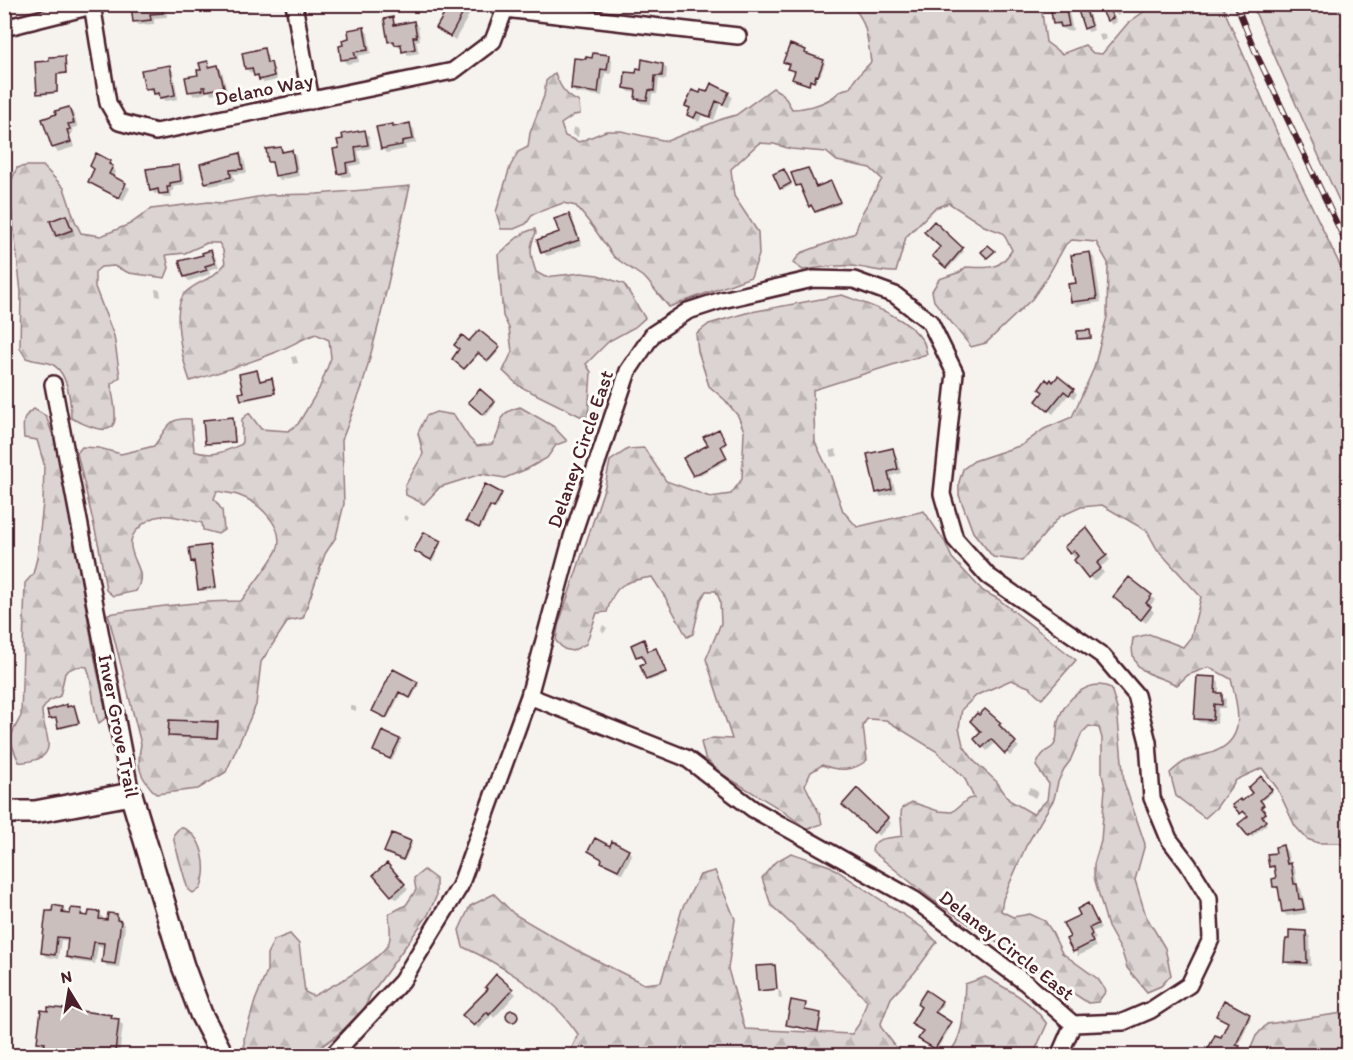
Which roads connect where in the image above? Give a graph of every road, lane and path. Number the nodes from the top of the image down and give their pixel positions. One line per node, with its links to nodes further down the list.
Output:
1 (294, 4): 6 (street)
2 (92, 5): 4 (street); 6 (street, Delano Way)
3 (505, 7): 5 (street); 6 (street, Delano Way)
4 (4, 28)
5 (738, 36)
6 (311, 101)
7 (53, 384): 9 (street, Inver Grove Trail)
8 (529, 696): 11 (street, Delaney Circle East); 11 (street, Delaney Circle East); 13 (street, Delaney Circle East)
9 (131, 794): 10 (street); 12 (street, Inver Grove Trail)
10 (4, 813)
11 (1073, 1024): 14 (street)
12 (223, 1056)
13 (332, 1056)
14 (1059, 1056)

